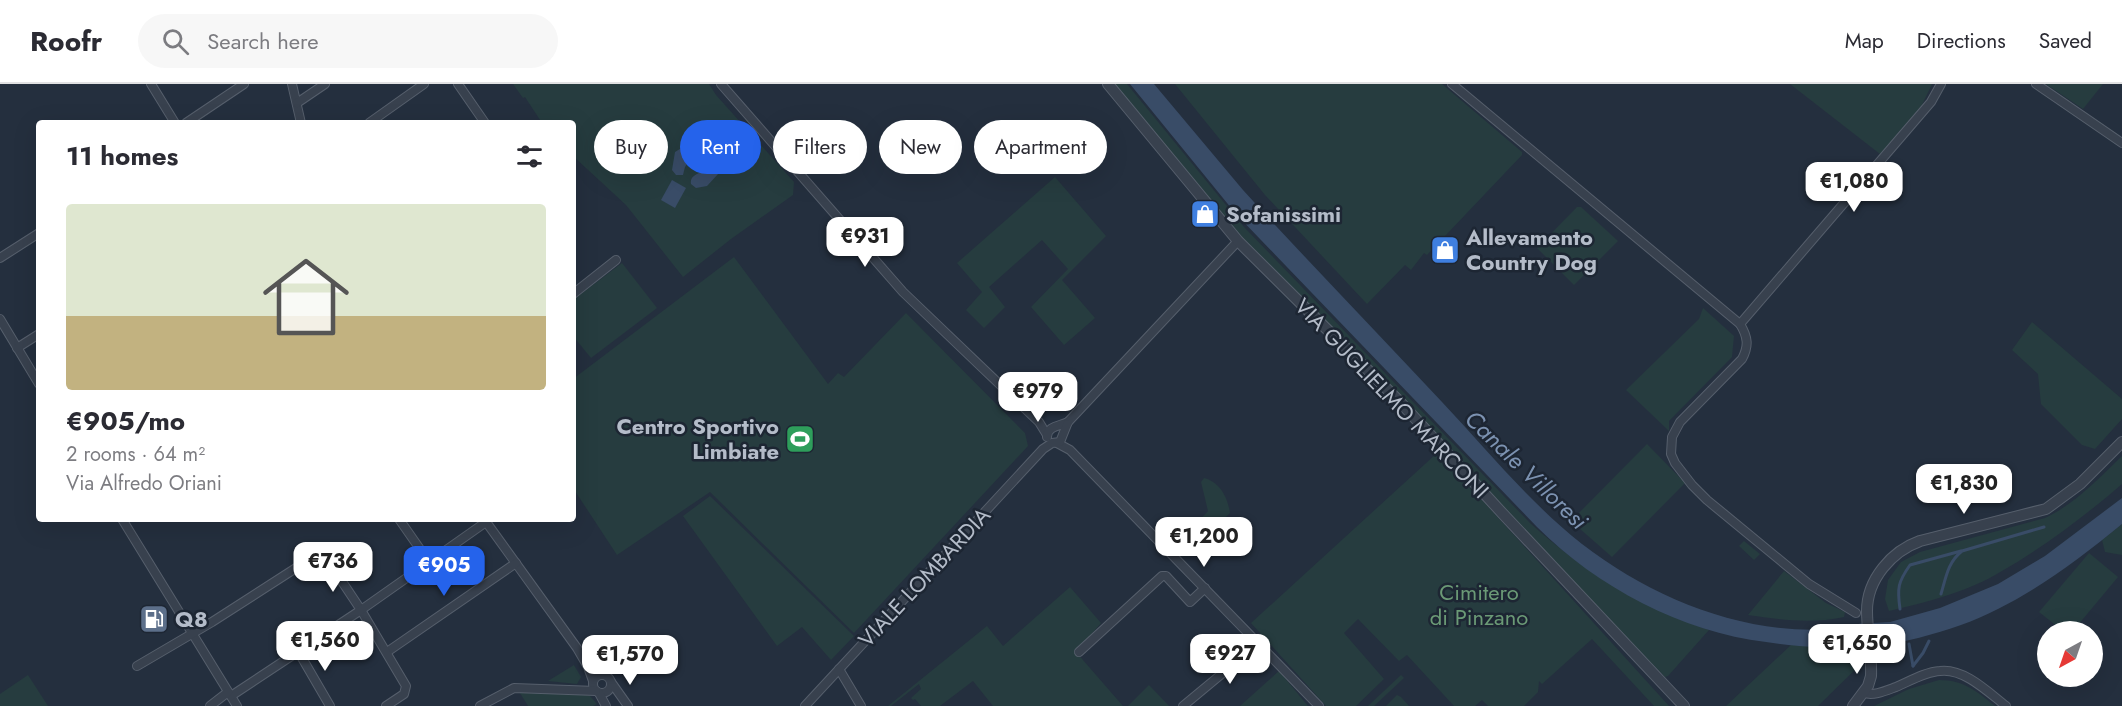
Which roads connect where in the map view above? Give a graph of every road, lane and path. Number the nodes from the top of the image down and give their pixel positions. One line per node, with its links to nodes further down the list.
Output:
1 (151, 84): 13 (street)
2 (244, 84): 14 (street)
3 (292, 84): 12 (street)
4 (325, 84): 12 (street)
5 (424, 84): 16 (street)
6 (458, 84): 17 (street)
7 (721, 84): 29 (street)
8 (1108, 84): 20 (street, VIA GUGLIELMO MARCONI)
9 (1452, 84): 25 (street)
10 (1941, 84): 25 (street)
11 (2036, 84): 18 (street)
12 (297, 104): 15 (street)
13 (173, 120)
14 (190, 120)
15 (300, 120)
16 (373, 120)
17 (483, 120)
18 (2122, 143)
19 (36, 235): 21 (street)
20 (1238, 241): 29 (street, VIALE LOMBARDIA); 66 (street, VIA GUGLIELMO MARCONI)
21 (0, 258)
22 (616, 260): 23 (street)
23 (576, 292)
24 (0, 320): 27 (street)
25 (1740, 324): 39 (street)
26 (36, 336): 27 (street)
27 (17, 348): 28 (street)
28 (36, 379)
29 (1054, 436): 37 (street); 47 (street, VIALE LOMBARDIA)
30 (2122, 442): 50 (street)
31 (124, 522): 40 (street)
32 (401, 522): 35 (street)
33 (484, 522): 35 (street)
34 (486, 522): 36 (street)
35 (429, 562): 38 (street)
36 (516, 563): 42 (street); 44 (street)
37 (1206, 588): 41 (street); 45 (street)
38 (361, 610): 40 (street); 43 (street); 44 (street)
39 (1856, 613)
40 (192, 634): 46 (street); 54 (street)
41 (1259, 644): 64 (street); 65 (street)
42 (577, 648): 48 (street); 51 (street)
43 (298, 651): 54 (street); 57 (street)
44 (387, 652): 58 (street)
45 (1079, 652)
46 (137, 666)
47 (839, 669): 62 (street, VIALE LOMBARDIA); 63 (street)
48 (604, 675): 49 (street); 51 (street)
49 (611, 682): 51 (street); 61 (street)
50 (1870, 682): 52 (street); 53 (street)
51 (595, 687): 59 (street); 60 (street)
52 (1888, 690): 53 (street); 68 (street)
53 (1864, 693): 67 (street)
54 (230, 694): 55 (street); 56 (street)
55 (210, 706)
56 (237, 706)
57 (330, 706)
58 (386, 706)
59 (480, 706)
60 (606, 706)
61 (628, 706)
62 (805, 706)
63 (861, 706)
64 (1184, 706)
65 (1319, 706)
66 (1684, 706)
67 (1853, 706)
68 (2006, 706)

